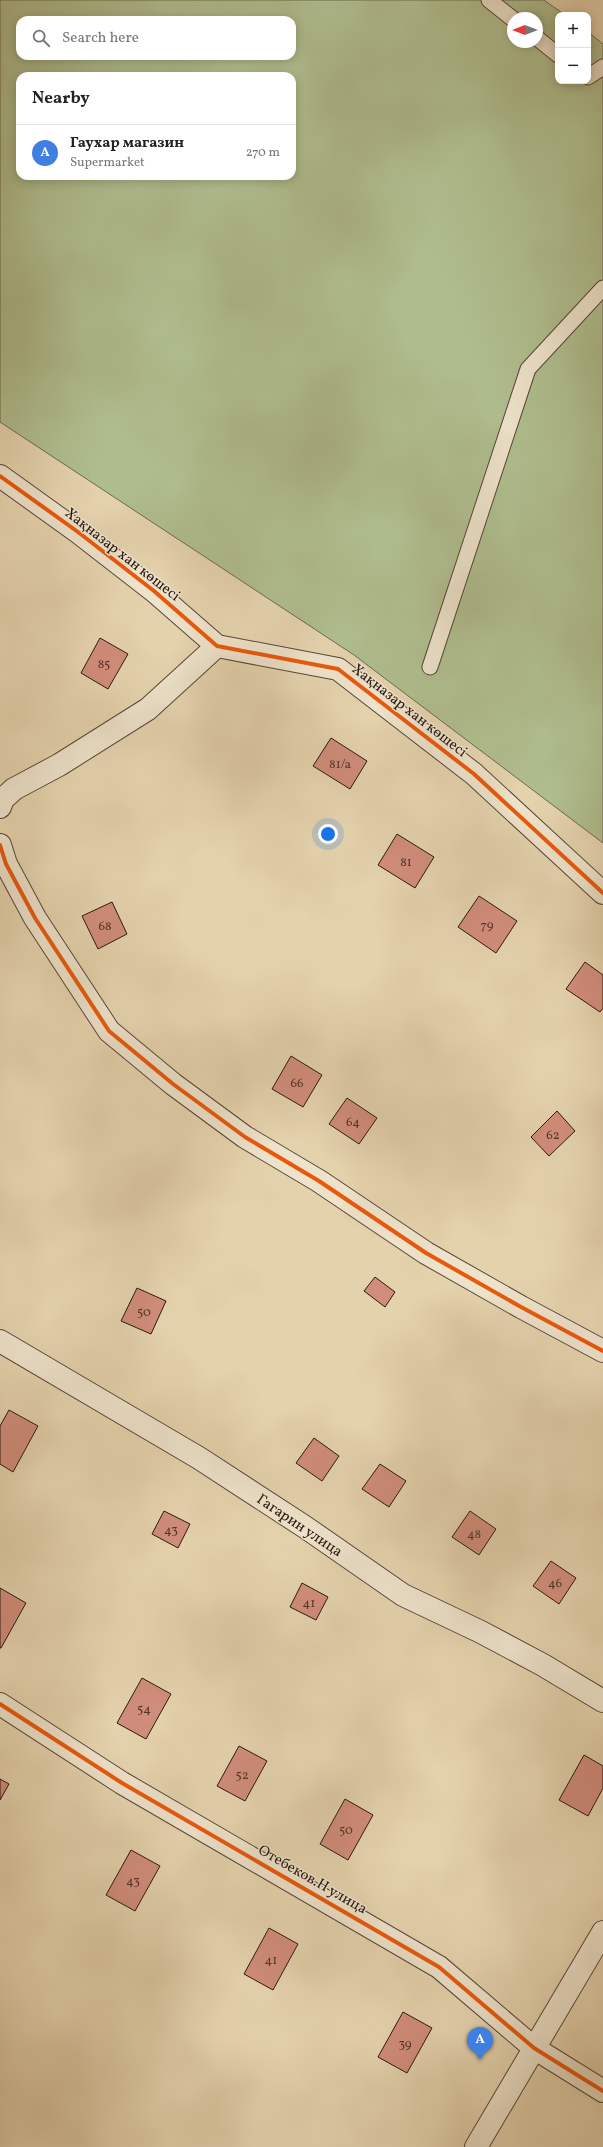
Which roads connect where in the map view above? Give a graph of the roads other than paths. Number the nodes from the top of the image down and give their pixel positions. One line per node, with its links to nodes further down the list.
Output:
1 (489, 0): 2 (lane)
2 (507, 14)
3 (543, 43): 4 (lane)
4 (555, 53)
5 (603, 67): 6 (lane)
6 (591, 74)
7 (603, 288): 10 (lane)
8 (0, 476): 9 (street, Хақназар хан көшесі)
9 (217, 646): 11 (street); 13 (street, Хақназар хан көшесі)
10 (430, 667)
11 (0, 807)
12 (0, 845): 15 (street)
13 (603, 893)
14 (0, 1341): 16 (street, Гагарин улица)
15 (603, 1351)
16 (603, 1701)
17 (0, 1704): 19 (street, Отебеков.Н улица)
18 (603, 1932): 19 (street)
19 (534, 2048): 20 (street, Отебеков.Н улица); 21 (street)
20 (603, 2091)
21 (476, 2147)

